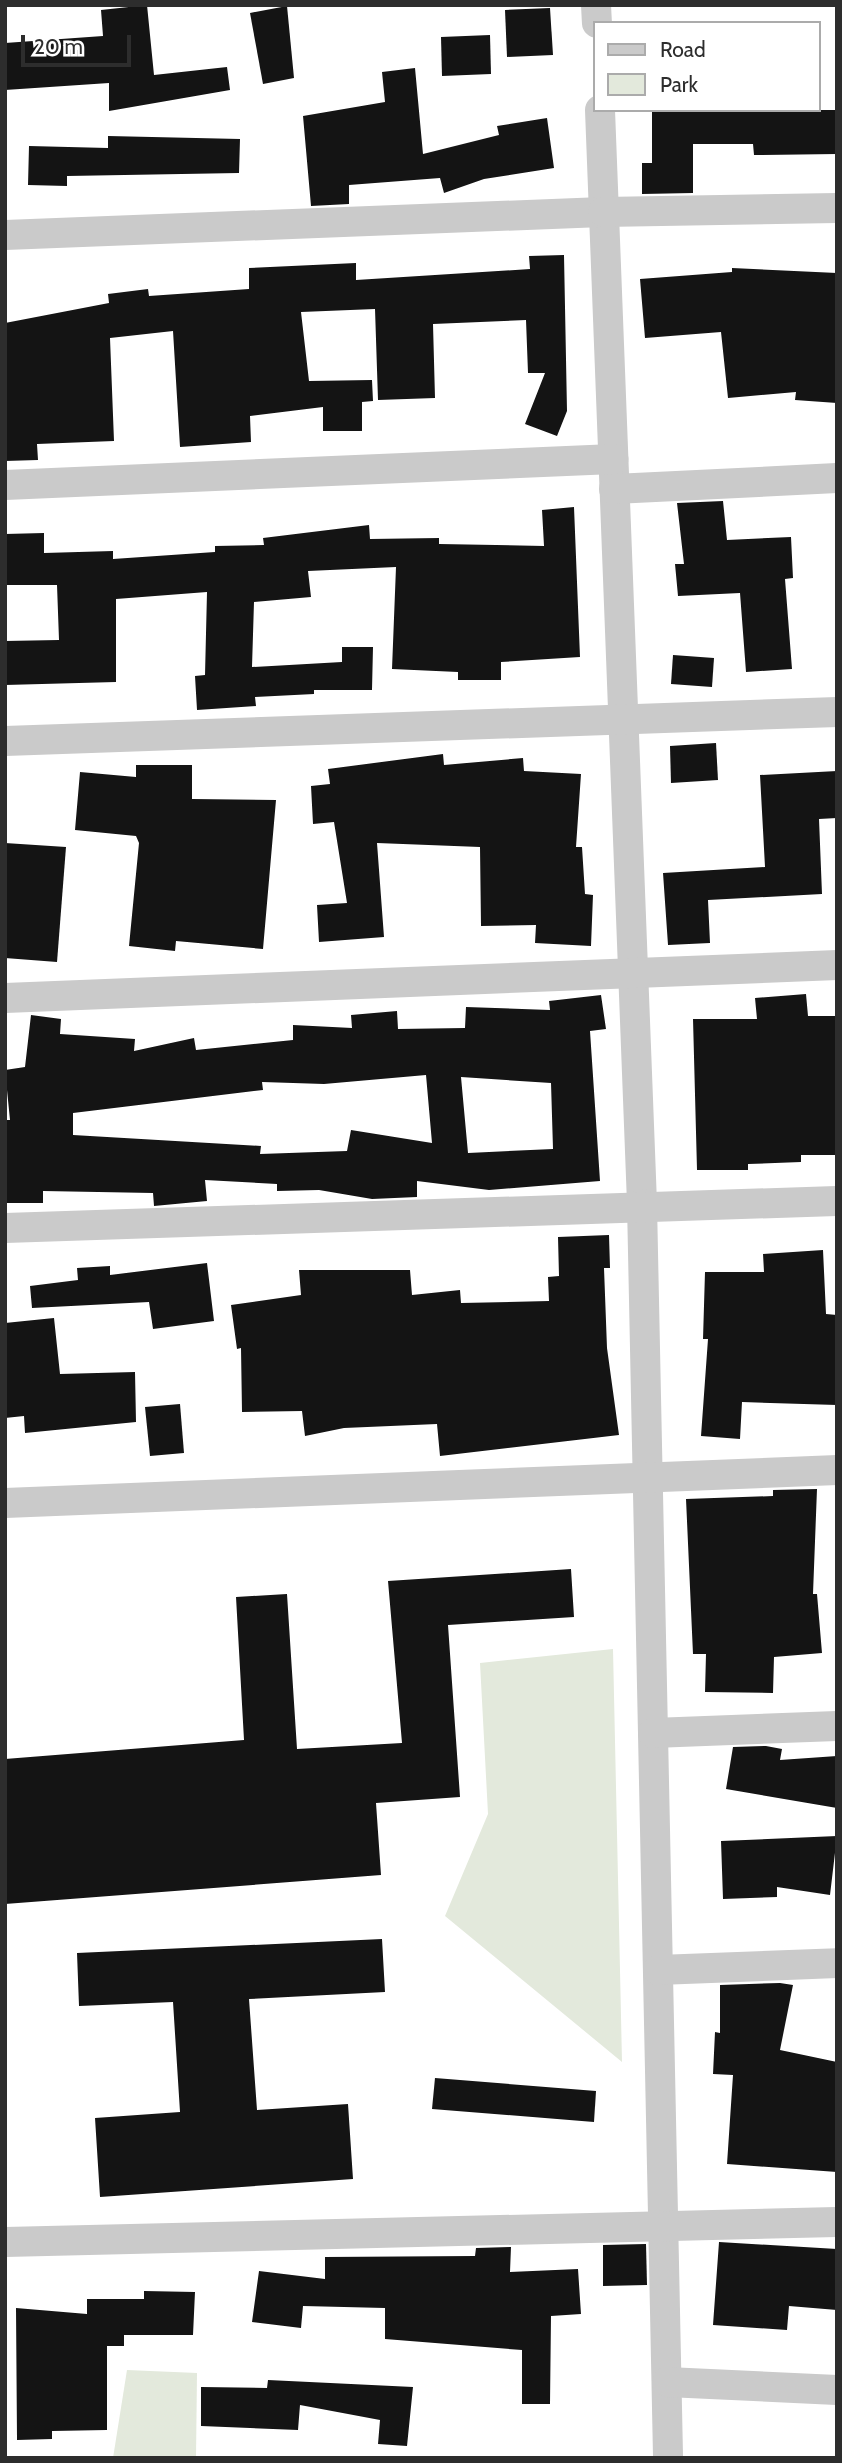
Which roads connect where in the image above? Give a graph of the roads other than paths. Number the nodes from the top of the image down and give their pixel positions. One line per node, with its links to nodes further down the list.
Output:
1 (600, 112): 3 (street)
2 (837, 208): 3 (street)
3 (603, 212): 4 (street); 5 (street)
4 (5, 235)
5 (613, 459): 7 (street); 8 (street)
6 (837, 478): 8 (street)
7 (5, 485)
8 (614, 489): 10 (street)
9 (837, 712): 10 (street)
10 (623, 718): 11 (street); 13 (street)
11 (5, 741)
12 (837, 965): 13 (street)
13 (633, 972): 14 (street); 16 (street)
14 (5, 998)
15 (837, 1201): 16 (street)
16 (642, 1204): 17 (street); 19 (street)
17 (5, 1228)
18 (837, 1470): 19 (street)
19 (647, 1476): 20 (street); 22 (street)
20 (5, 1503)
21 (837, 1726): 22 (street)
22 (653, 1733): 24 (street)
23 (837, 1964): 24 (street)
24 (658, 1970): 26 (street)
25 (837, 2222): 26 (street)
26 (664, 2228): 27 (street); 28 (street)
27 (5, 2242)
28 (667, 2382): 29 (street); 30 (street)
29 (837, 2390)
30 (668, 2458)

